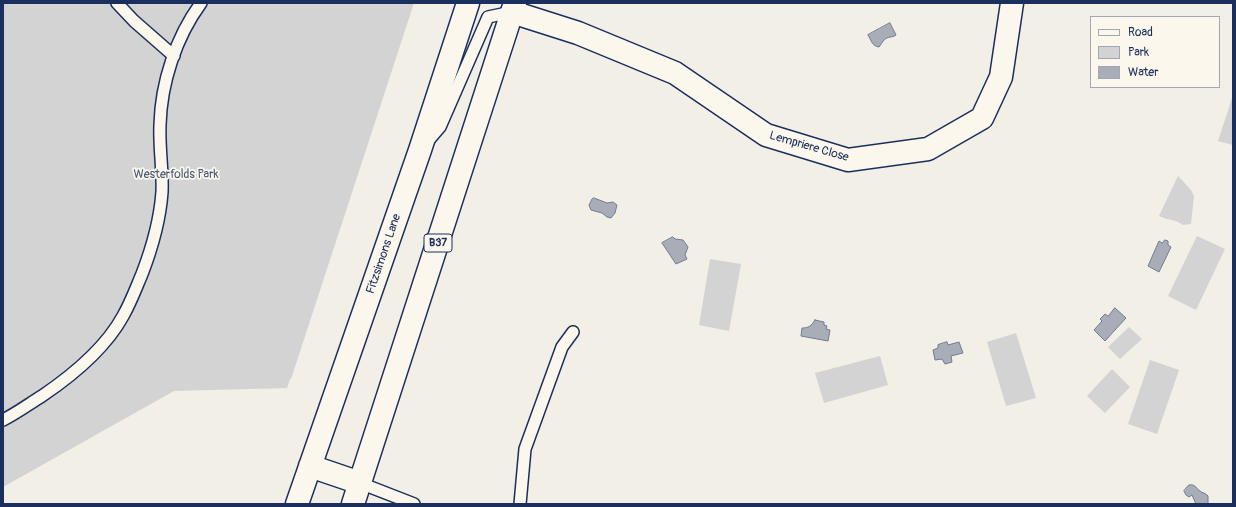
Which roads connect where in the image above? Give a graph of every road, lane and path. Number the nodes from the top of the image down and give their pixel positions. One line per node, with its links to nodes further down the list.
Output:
1 (117, 3): 6 (lane)
2 (201, 3): 6 (lane)
3 (468, 3): 7 (main road, Fitzsimons Lane)
4 (1012, 3): 5 (main road, Lempriere Close)
5 (514, 7): 7 (lane); 11 (main road, B37)
6 (174, 56): 9 (lane)
7 (420, 150): 10 (main road, Fitzsimons Lane)
8 (573, 332): 15 (lane)
9 (3, 420)
10 (310, 466): 11 (main road); 12 (main road, Fitzsimons Lane)
11 (360, 483): 13 (main road, B37); 14 (lane)
12 (297, 504)
13 (353, 504)
14 (414, 504)
15 (520, 504)

